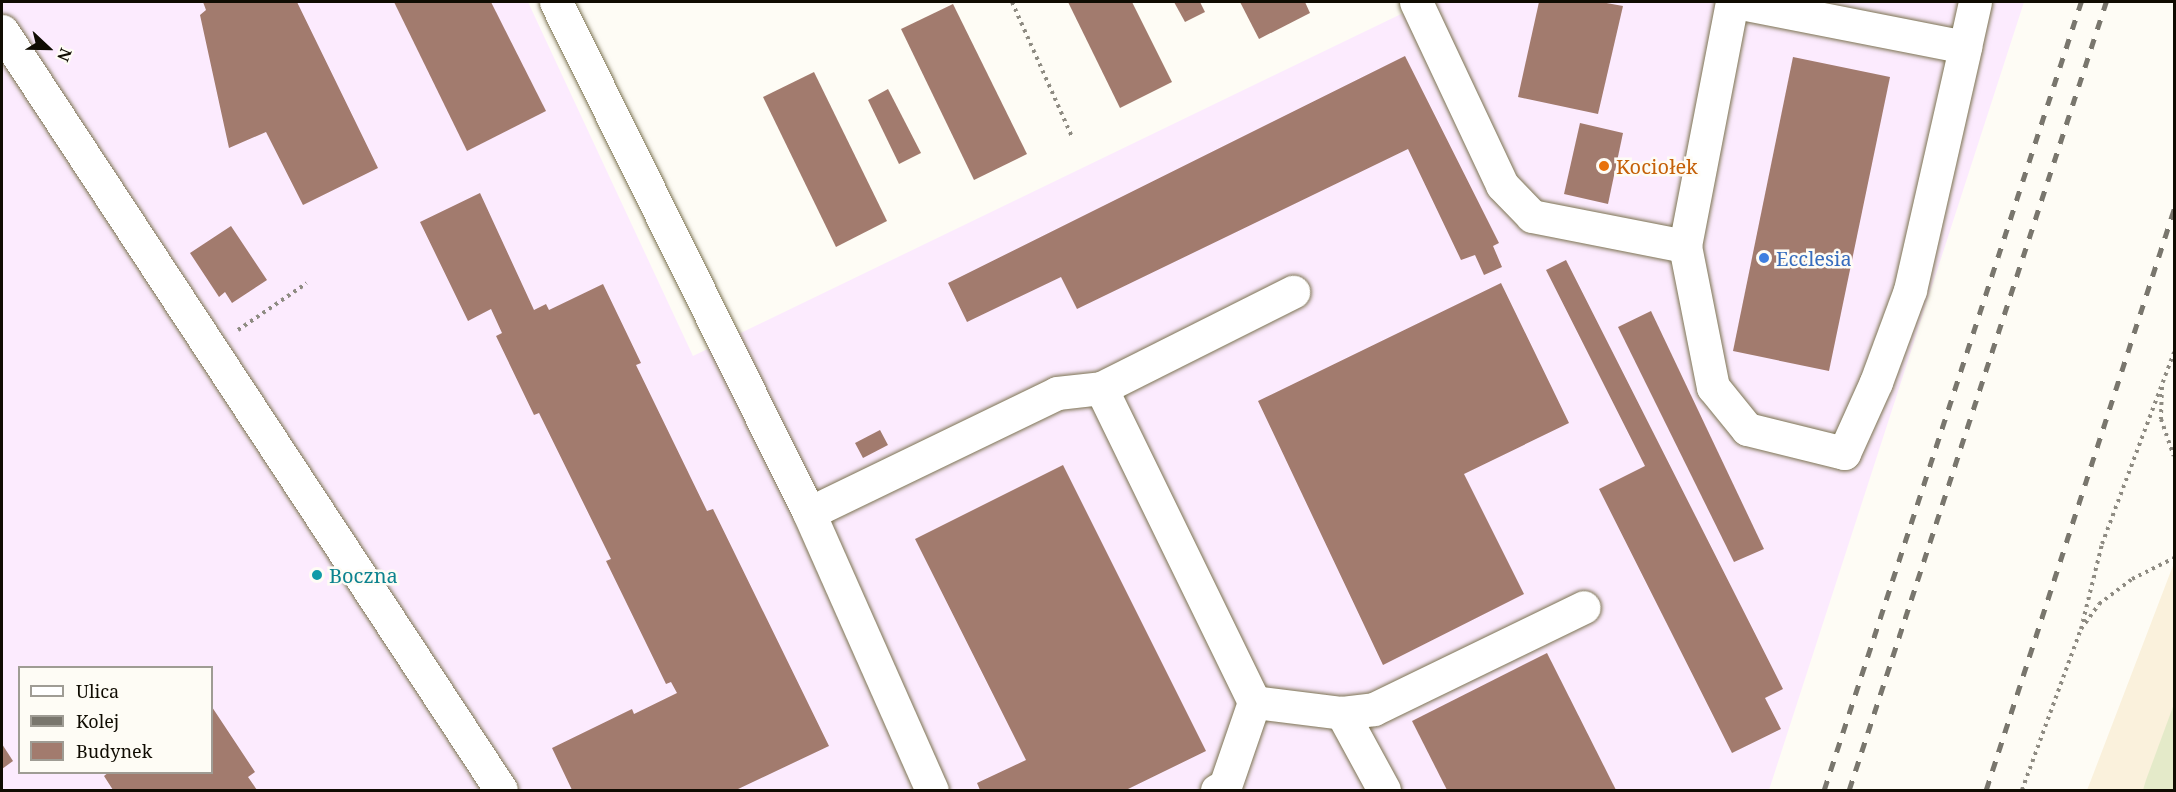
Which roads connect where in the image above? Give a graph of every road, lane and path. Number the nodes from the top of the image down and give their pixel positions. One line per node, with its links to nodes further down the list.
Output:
1 (556, 2): 17 (lane)
2 (1012, 2): 8 (path)
3 (1416, 2): 9 (lane)
4 (1734, 2): 7 (lane); 9 (lane)
5 (1975, 2): 7 (lane)
6 (2, 31): 23 (lane)
7 (1965, 46): 9 (lane)
8 (1072, 137)
9 (1685, 246)
10 (307, 283): 12 (path)
11 (1293, 292): 15 (lane)
12 (232, 335)
13 (2175, 352): 14 (path)
14 (2162, 383): 16 (path); 20 (path)
15 (1101, 388): 17 (lane); 21 (lane)
16 (2175, 456)
17 (809, 513): 24 (lane)
18 (2175, 558): 20 (path)
19 (1584, 607): 22 (lane)
20 (2081, 629): 27 (path)
21 (1254, 702): 22 (lane); 25 (lane)
22 (1342, 713): 26 (lane)
23 (501, 790)
24 (932, 790)
25 (1216, 790)
26 (1384, 790)
27 (2022, 790)

